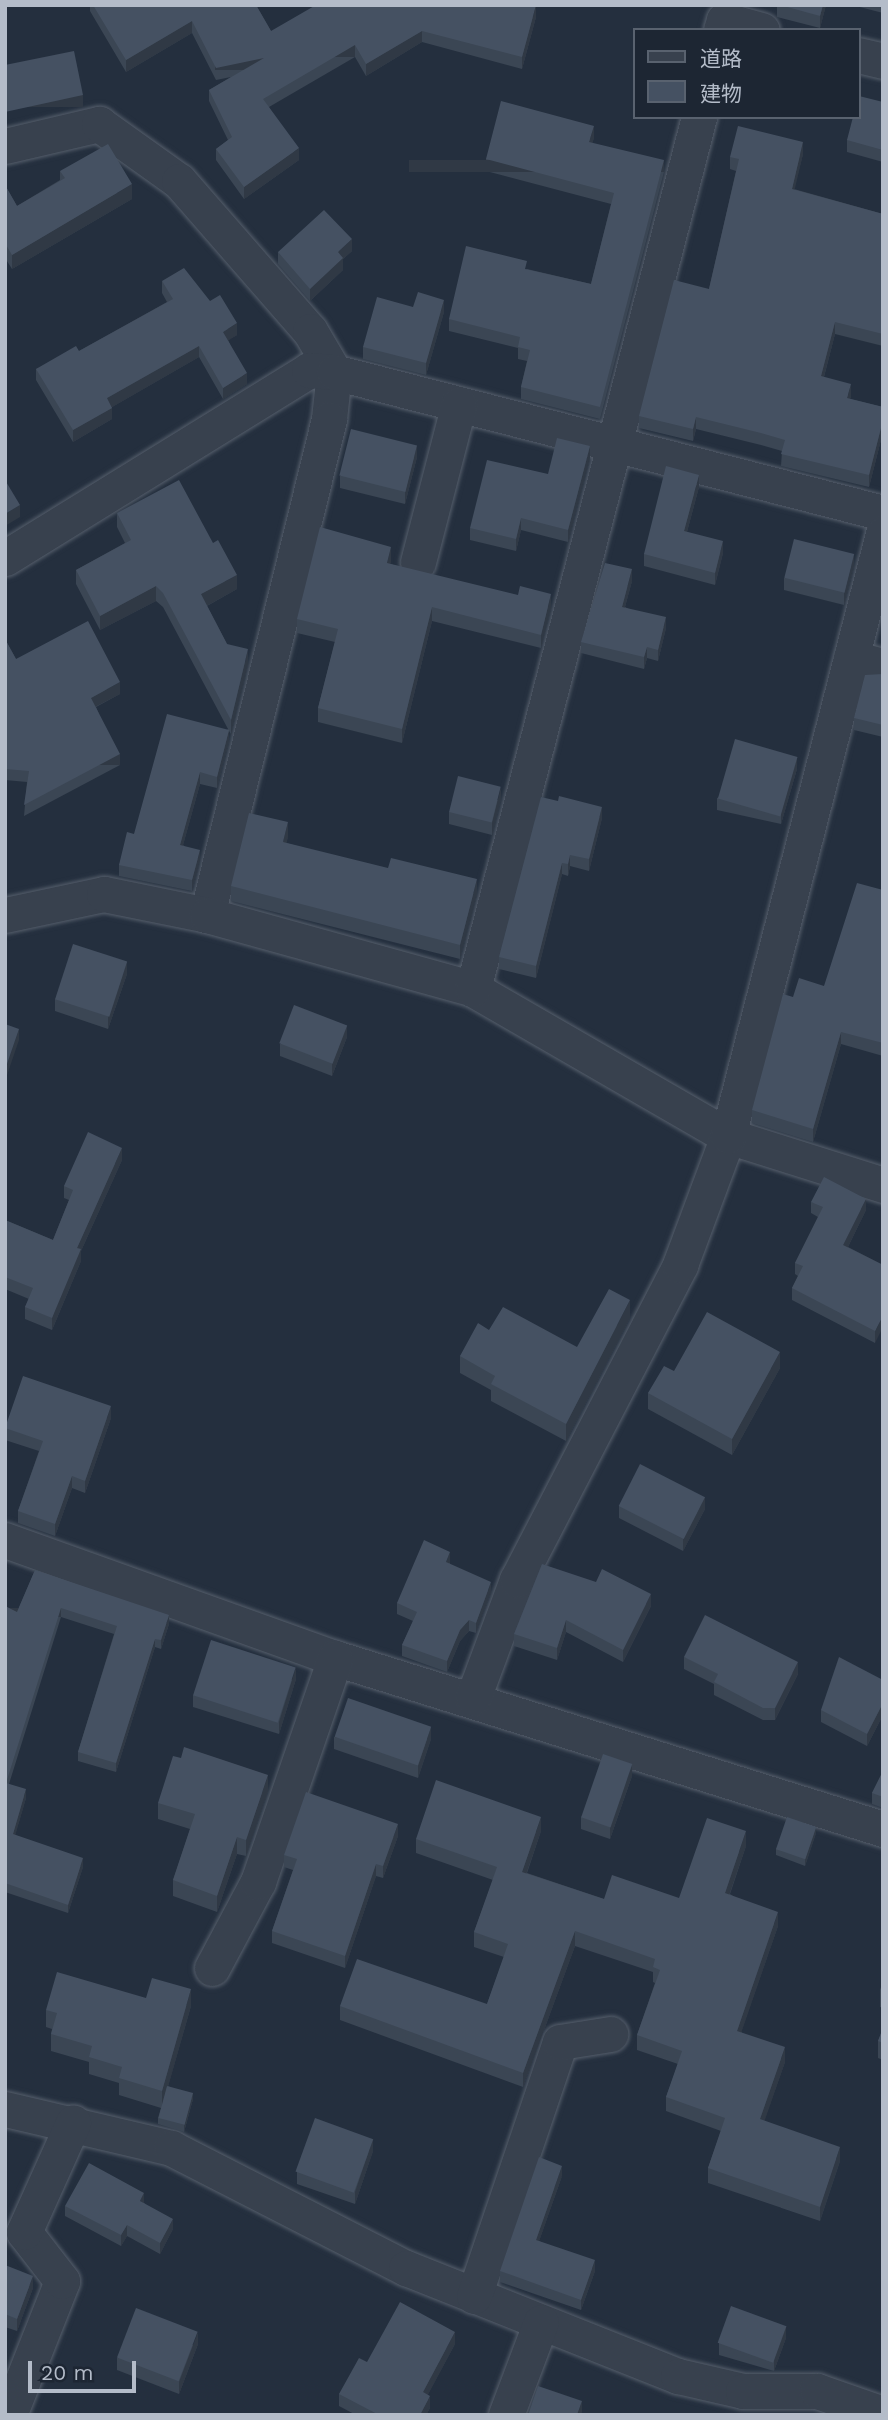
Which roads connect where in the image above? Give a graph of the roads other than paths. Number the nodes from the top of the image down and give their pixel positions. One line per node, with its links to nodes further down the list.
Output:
1 (722, 28): 2 (street)
2 (754, 28)
3 (860, 55): 4 (street)
4 (883, 61)
5 (698, 119): 9 (street)
6 (5, 146): 7 (street)
7 (334, 372): 8 (street); 12 (street); 16 (street)
8 (458, 404): 9 (street); 13 (street)
9 (614, 443): 10 (street); 17 (street)
10 (883, 513)
11 (883, 534): 14 (street)
12 (5, 558)
13 (418, 562)
14 (867, 662): 18 (street)
15 (5, 915): 16 (street)
16 (207, 915): 17 (street)
17 (473, 989): 18 (street)
18 (729, 1136): 19 (street); 22 (street)
19 (883, 1185)
20 (5, 1540): 21 (street)
21 (335, 1658): 22 (street); 24 (street)
22 (472, 1698): 23 (street)
23 (883, 1829)
24 (212, 1968)
25 (610, 2034): 28 (street)
26 (5, 2109): 27 (street)
27 (73, 2123): 28 (street); 31 (street)
28 (474, 2296): 29 (street)
29 (541, 2322): 30 (street); 32 (street)
30 (883, 2414)
31 (9, 2415)
32 (506, 2415)

